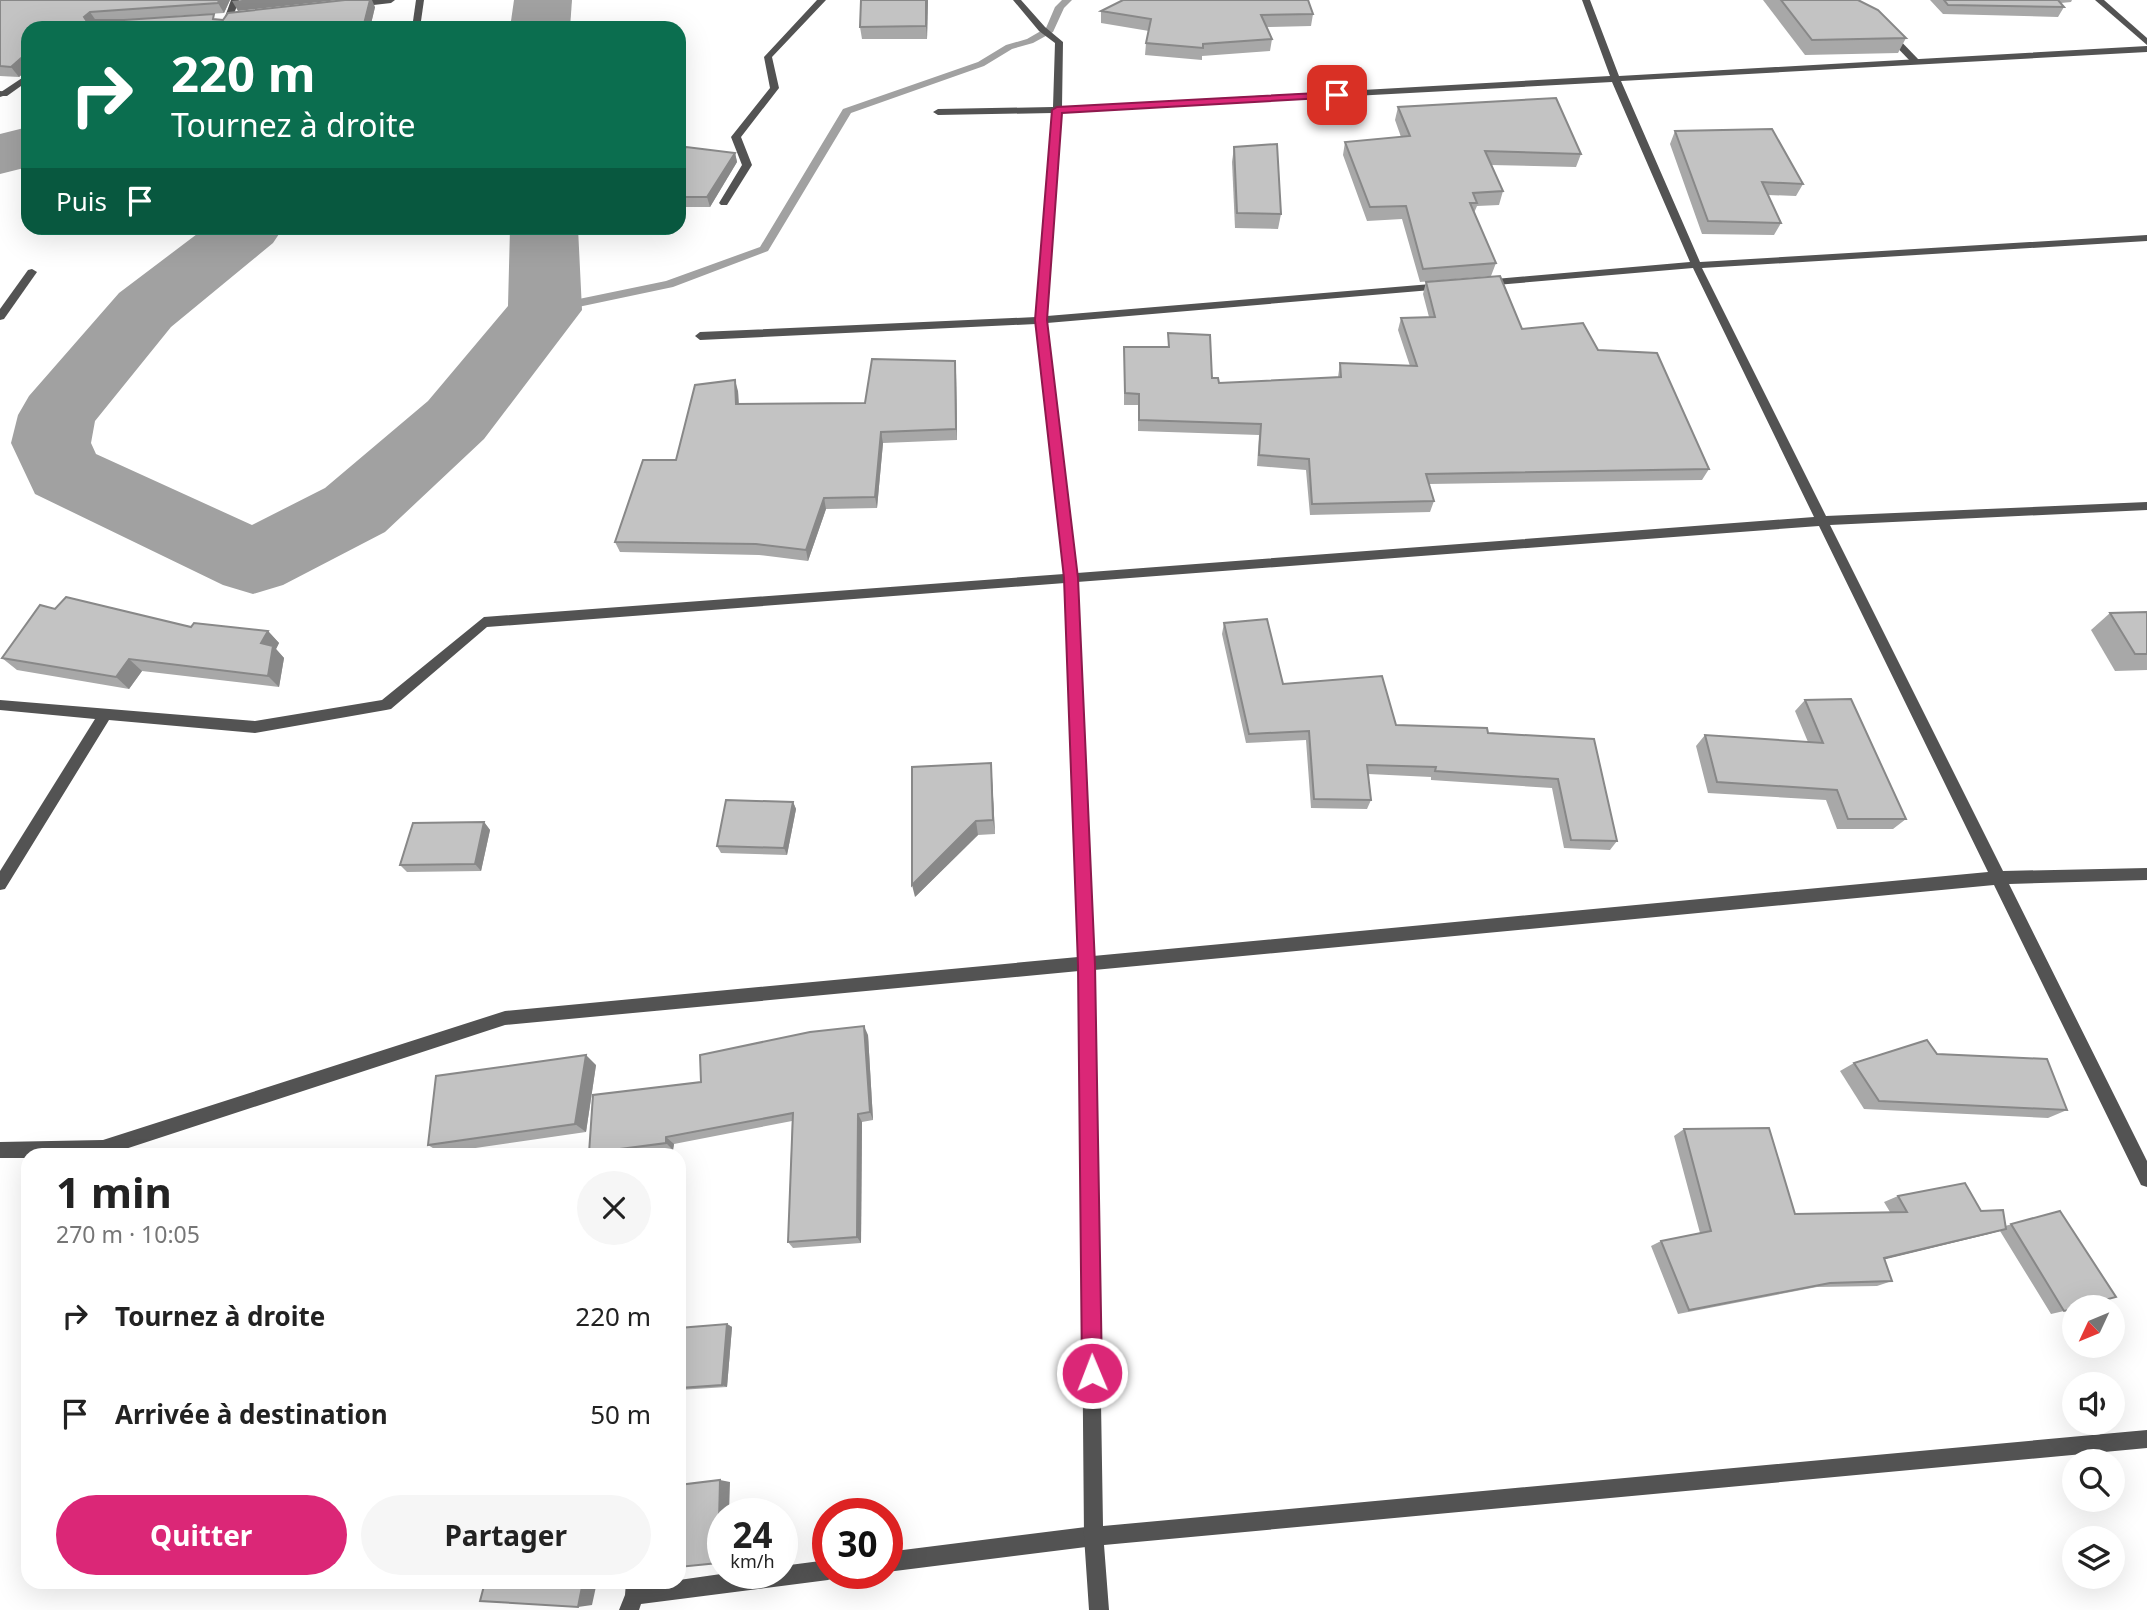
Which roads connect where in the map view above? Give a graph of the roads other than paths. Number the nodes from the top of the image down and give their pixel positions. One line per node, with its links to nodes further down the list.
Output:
1 (235, 0): 10 (street)
2 (391, 0): 8 (street)
3 (420, 0): 13 (street)
4 (822, 0): 23 (street)
5 (1017, 0): 21 (street)
6 (1586, 0): 18 (street)
7 (2099, 0): 15 (street)
8 (351, 5)
9 (243, 17): 10 (street)
10 (229, 18): 11 (street); 12 (street)
11 (216, 19)
12 (228, 21)
13 (417, 21)
14 (1882, 27): 17 (street)
15 (2147, 42)
16 (2147, 49): 17 (street)
17 (1916, 62): 18 (street)
18 (1616, 80): 21 (street); 25 (street)
19 (21, 82): 20 (street)
20 (2, 94)
21 (1057, 110): 22 (street); 30 (street)
22 (938, 112)
23 (724, 203)
24 (2147, 238): 25 (street)
25 (1696, 265): 27 (street); 33 (street)
26 (32, 272): 29 (street)
27 (1473, 284)
28 (1459, 285): 30 (street)
29 (0, 317)
30 (1041, 320): 31 (street); 34 (street)
31 (700, 336)
32 (2147, 506): 33 (street)
33 (1823, 520): 34 (street); 38 (street)
34 (1071, 578): 36 (street); 40 (street)
35 (0, 705): 36 (street)
36 (105, 714): 39 (street)
37 (2147, 874): 38 (street)
38 (1996, 878): 40 (street); 44 (street)
39 (0, 884)
40 (1086, 965): 41 (street); 46 (street)
41 (103, 1148)
42 (0, 1150): 43 (street)
43 (21, 1150)
44 (2147, 1179)
45 (2147, 1439): 46 (street)
46 (1094, 1536): 47 (street); 52 (street)
47 (903, 1560)
48 (812, 1572): 50 (street)
49 (686, 1589): 51 (street)
50 (686, 1589)
51 (633, 1596)
52 (1099, 1610)

